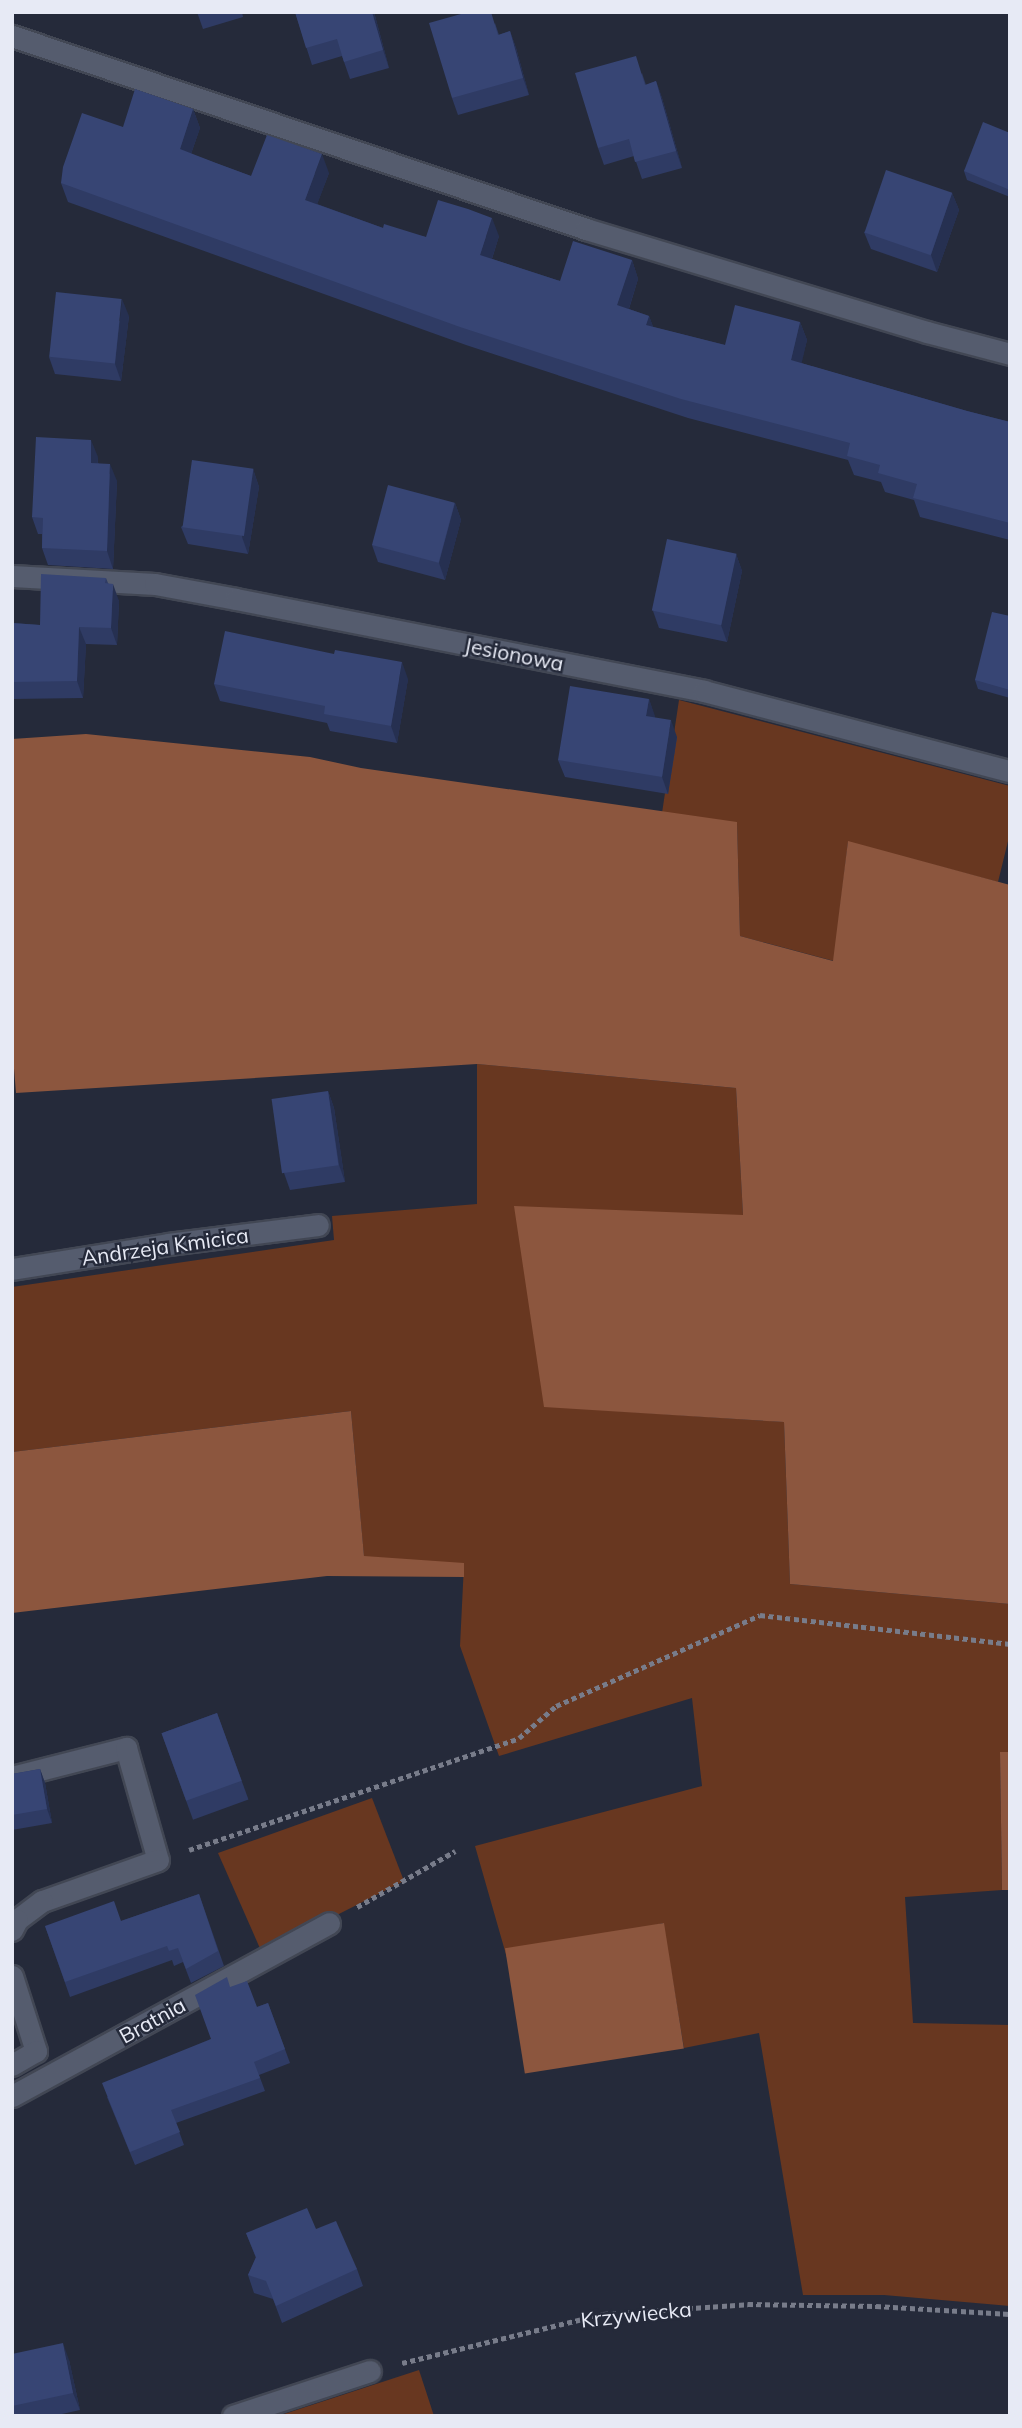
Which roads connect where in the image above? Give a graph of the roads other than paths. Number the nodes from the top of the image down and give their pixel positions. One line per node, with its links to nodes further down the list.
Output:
1 (12, 36): 2 (street)
2 (1010, 354)
3 (12, 576): 4 (street, Jesionowa)
4 (1010, 771)
5 (318, 1225): 6 (street, Andrzeja Kmicica)
6 (12, 1269)
7 (12, 1777): 9 (street)
8 (329, 1923): 12 (street, Bratnia)
9 (12, 1930)
10 (12, 1976): 11 (street)
11 (12, 2065)
12 (12, 2096)
13 (370, 2371): 14 (street)
14 (233, 2416)

